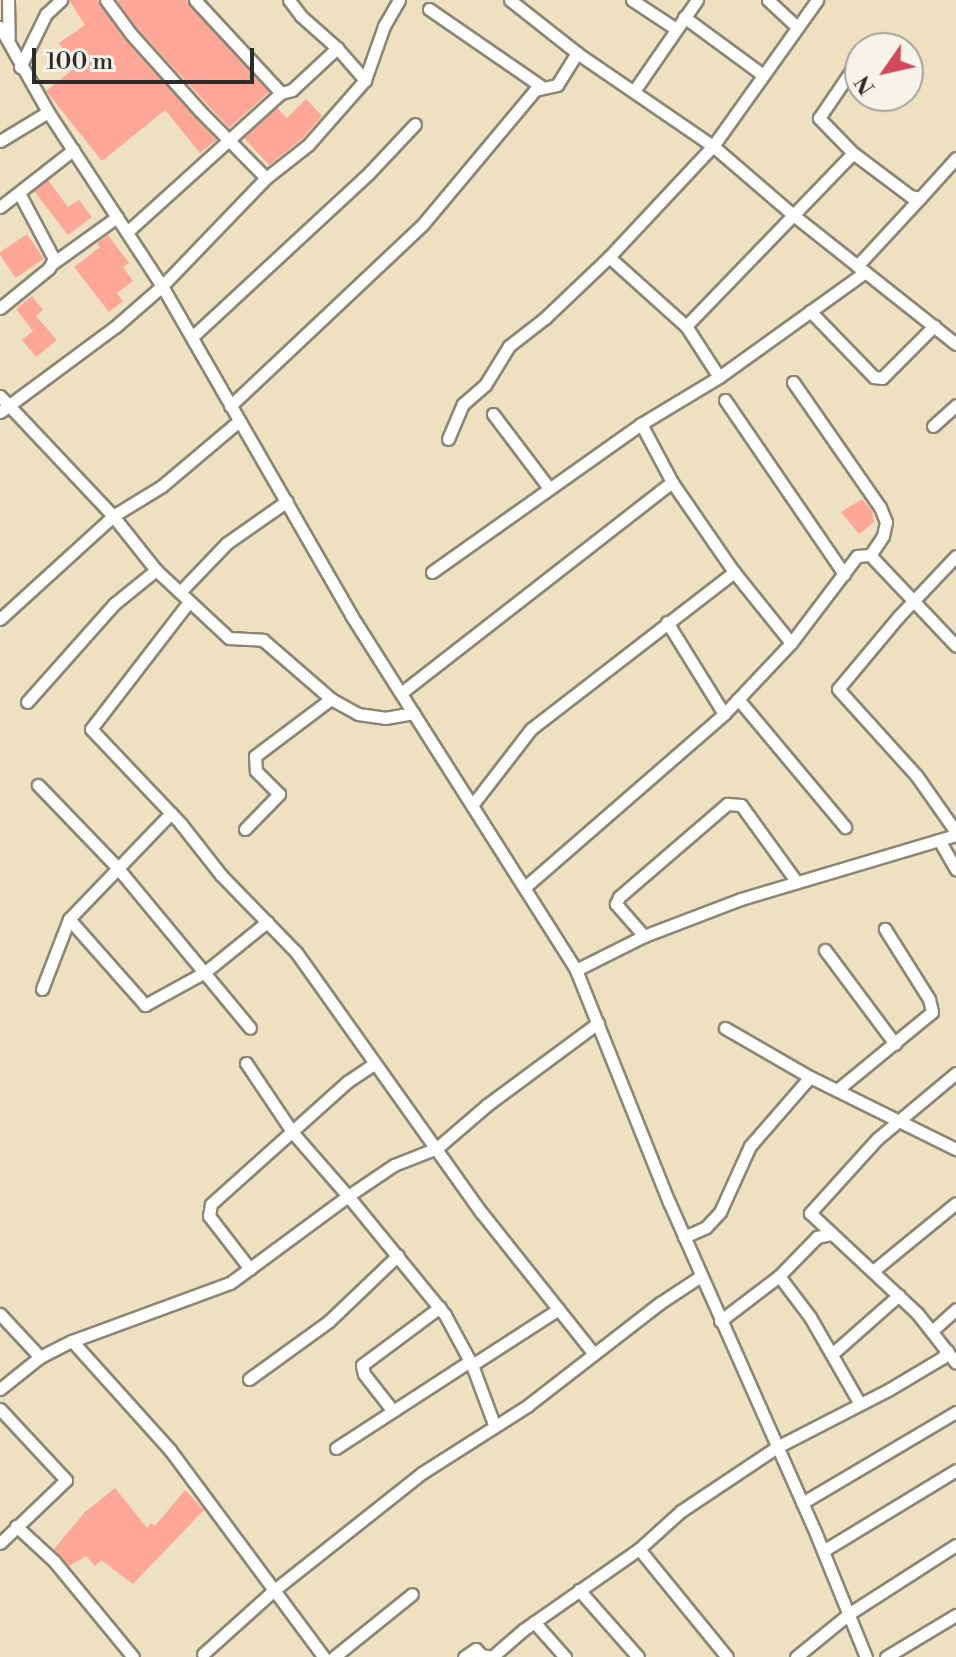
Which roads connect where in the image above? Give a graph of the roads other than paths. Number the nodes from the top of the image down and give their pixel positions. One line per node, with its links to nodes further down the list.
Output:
1 (8, 0): 17 (street)
2 (61, 0): 20 (street)
3 (106, 0): 30 (street)
4 (195, 0): 26 (street)
5 (289, 0): 18 (street)
6 (399, 0): 22 (street)
7 (510, 0): 19 (street)
8 (632, 0): 16 (street)
9 (697, 0): 13 (street)
10 (768, 0): 15 (street)
11 (817, 0): 15 (street)
12 (429, 9): 24 (street)
13 (684, 17): 16 (street); 21 (street)
14 (0, 27): 17 (street)
15 (797, 27): 21 (street)
16 (676, 29): 25 (street)
17 (9, 44): 20 (street)
18 (337, 48): 22 (street); 26 (street)
19 (577, 53): 24 (street); 25 (street)
20 (20, 67): 27 (street)
21 (763, 75): 31 (street)
22 (365, 80): 35 (street)
23 (844, 81): 33 (street)
24 (542, 87): 57 (street)
25 (634, 91): 31 (street)
26 (281, 93): 30 (street)
27 (48, 112): 29 (street); 32 (street)
28 (415, 124): 50 (street)
29 (0, 141)
30 (231, 141): 35 (street); 41 (street)
31 (713, 146): 39 (street); 42 (street)
32 (73, 150): 36 (street); 40 (street)
33 (853, 153): 37 (street); 39 (street)
34 (956, 158): 37 (street)
35 (266, 178): 45 (street)
36 (19, 193): 38 (street); 43 (street)
37 (920, 198): 44 (street)
38 (0, 207)
39 (792, 214): 44 (street); 48 (street)
40 (117, 217): 41 (street); 43 (street)
41 (127, 232): 45 (street)
42 (609, 257): 48 (street); 63 (street)
43 (53, 263): 46 (street)
44 (861, 269): 47 (street); 49 (street)
45 (162, 286): 50 (street); 58 (street)
46 (0, 308)
47 (810, 311): 49 (street); 52 (street)
48 (686, 326): 52 (street)
49 (934, 326): 51 (street)
50 (192, 337): 57 (street)
51 (956, 344)
52 (719, 377): 61 (street)
53 (793, 382): 68 (street)
54 (0, 396): 58 (street)
55 (725, 400): 73 (street)
56 (956, 405): 62 (street)
57 (230, 406): 60 (street)
58 (4, 410): 67 (street)
59 (493, 414): 65 (street)
60 (239, 421): 66 (street); 67 (street)
61 (641, 424): 64 (street); 65 (street)
62 (933, 426)
63 (448, 439)
64 (672, 482): 72 (street); 81 (street)
65 (549, 488): 71 (street)
66 (287, 501): 74 (street); 81 (street)
67 (113, 516): 70 (street); 77 (street)
68 (870, 555): 73 (street); 75 (street)
69 (956, 556): 75 (street)
70 (156, 570): 74 (street); 84 (street)
71 (432, 572)
72 (734, 572): 78 (street); 79 (street)
73 (844, 574): 79 (street)
74 (180, 592): 76 (street)
75 (914, 601): 80 (street); 92 (street)
76 (188, 603): 82 (street); 89 (street)
77 (0, 619)
78 (667, 622): 86 (street); 88 (street)
79 (791, 643): 83 (street)
80 (956, 646)
81 (401, 693): 85 (street)
82 (331, 699): 85 (street); 91 (street)
83 (738, 699): 86 (street); 90 (street)
84 (27, 702)
85 (414, 713): 88 (street)
86 (724, 714): 97 (street)
87 (38, 785): 94 (street)
88 (473, 804): 97 (street)
89 (171, 813): 94 (street); 99 (street)
90 (845, 827)
91 (245, 829)
92 (956, 833): 93 (street)
93 (939, 840): 95 (street); 96 (street)
94 (116, 866): 98 (street); 104 (street)
95 (956, 870)
96 (796, 881): 101 (street); 101 (street)
97 (525, 887): 103 (street)
98 (69, 919): 104 (street); 105 (street)
99 (267, 922): 104 (street); 111 (street)
100 (885, 929): 109 (street)
101 (644, 936): 103 (street)
102 (825, 950): 109 (street)
103 (576, 970): 106 (street)
104 (205, 972): 107 (street)
105 (42, 989)
106 (598, 1023): 117 (street); 122 (street)
107 (250, 1028)
108 (725, 1028): 113 (street)
109 (895, 1044): 114 (street)
110 (246, 1063): 116 (street)
111 (374, 1064): 116 (street); 117 (street)
112 (956, 1073): 115 (street)
113 (810, 1077): 114 (street); 122 (street)
114 (837, 1090): 115 (street)
115 (898, 1120): 118 (street); 121 (street)
116 (293, 1133): 119 (street); 124 (street)
117 (437, 1148): 119 (street); 130 (street)
118 (956, 1149)
119 (348, 1196): 123 (street); 124 (street)
120 (956, 1203): 125 (street)
121 (831, 1234): 125 (street); 127 (street)
122 (684, 1237): 126 (street)
123 (398, 1255): 129 (street); 142 (street)
124 (250, 1269): 135 (street)
125 (873, 1271): 128 (street)
126 (701, 1276): 133 (street); 137 (street)
127 (779, 1276): 133 (street); 138 (street)
128 (899, 1295): 134 (street); 138 (street)
129 (440, 1307): 140 (street); 146 (street)
130 (559, 1309): 137 (street); 140 (street)
131 (956, 1309): 134 (street)
132 (0, 1314): 139 (street)
133 (720, 1321): 149 (street)
134 (933, 1330): 136 (street)
135 (72, 1341): 139 (street); 159 (street)
136 (947, 1351): 141 (street); 144 (street)
137 (594, 1354): 148 (street)
138 (832, 1354): 144 (street)
139 (40, 1357): 143 (street)
140 (471, 1363): 146 (street); 148 (street)
141 (956, 1363)
142 (249, 1379)
143 (0, 1389)
144 (860, 1404): 149 (street)
145 (0, 1409): 153 (street)
146 (393, 1411): 150 (street)
147 (956, 1412): 152 (street)
148 (494, 1424): 159 (street)
149 (777, 1447): 152 (street); 156 (street)
150 (336, 1448)
151 (956, 1470): 157 (street)
152 (802, 1503): 157 (street)
153 (16, 1526): 154 (street); 165 (street)
154 (0, 1543)
155 (956, 1545): 161 (street)
156 (639, 1549): 158 (street); 171 (street)
157 (823, 1551): 161 (street)
158 (579, 1590): 163 (street); 170 (street)
159 (273, 1591): 164 (street); 166 (street)
160 (412, 1594): 167 (street)
161 (850, 1613): 172 (street); 173 (street)
162 (956, 1615): 174 (street)
163 (534, 1622): 168 (street); 169 (street)
164 (202, 1656)
165 (133, 1657)
166 (324, 1657)
167 (334, 1657)
168 (464, 1657)
169 (565, 1657)
170 (638, 1657)
171 (727, 1657)
172 (796, 1657)
173 (866, 1657)
174 (886, 1657)

